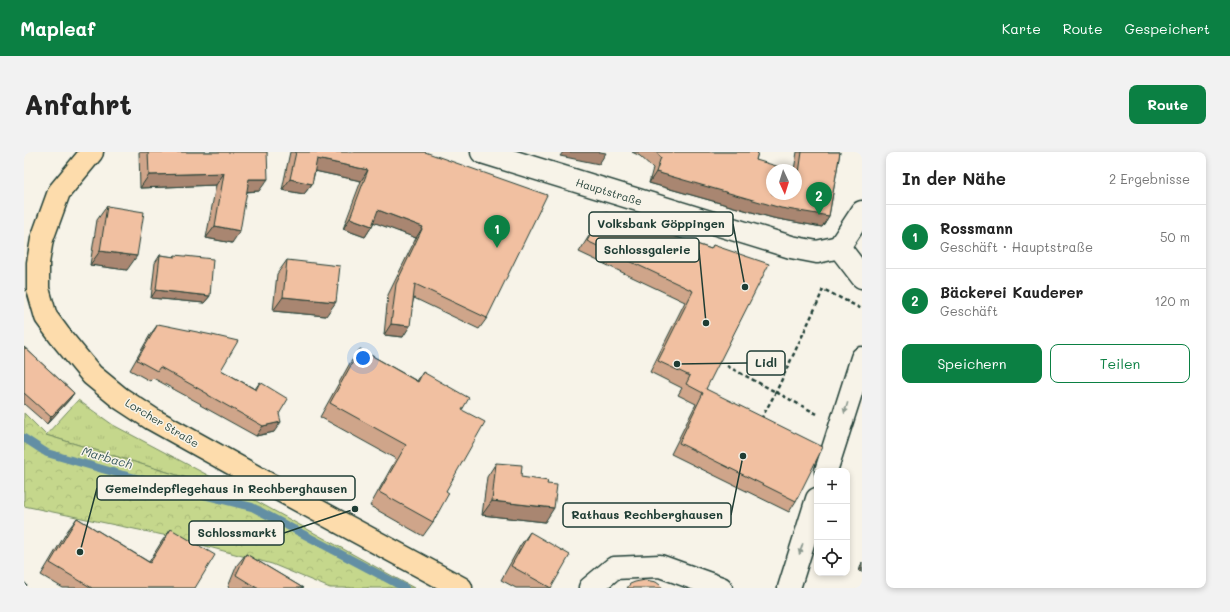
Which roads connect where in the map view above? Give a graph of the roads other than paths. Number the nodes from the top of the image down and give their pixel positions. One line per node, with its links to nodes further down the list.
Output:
1 (92, 152): 9 (main road, Lorcher Straße)
2 (482, 152): 4 (street, Hauptstraße)
3 (862, 212): 4 (street)
4 (839, 247): 5 (street)
5 (862, 277)
6 (862, 358): 7 (street, one-way to 7)
7 (827, 468)
8 (815, 504): 12 (street, one-way to 12)
9 (461, 588)
10 (590, 588): 11 (street)
11 (721, 588)
12 (789, 588)

